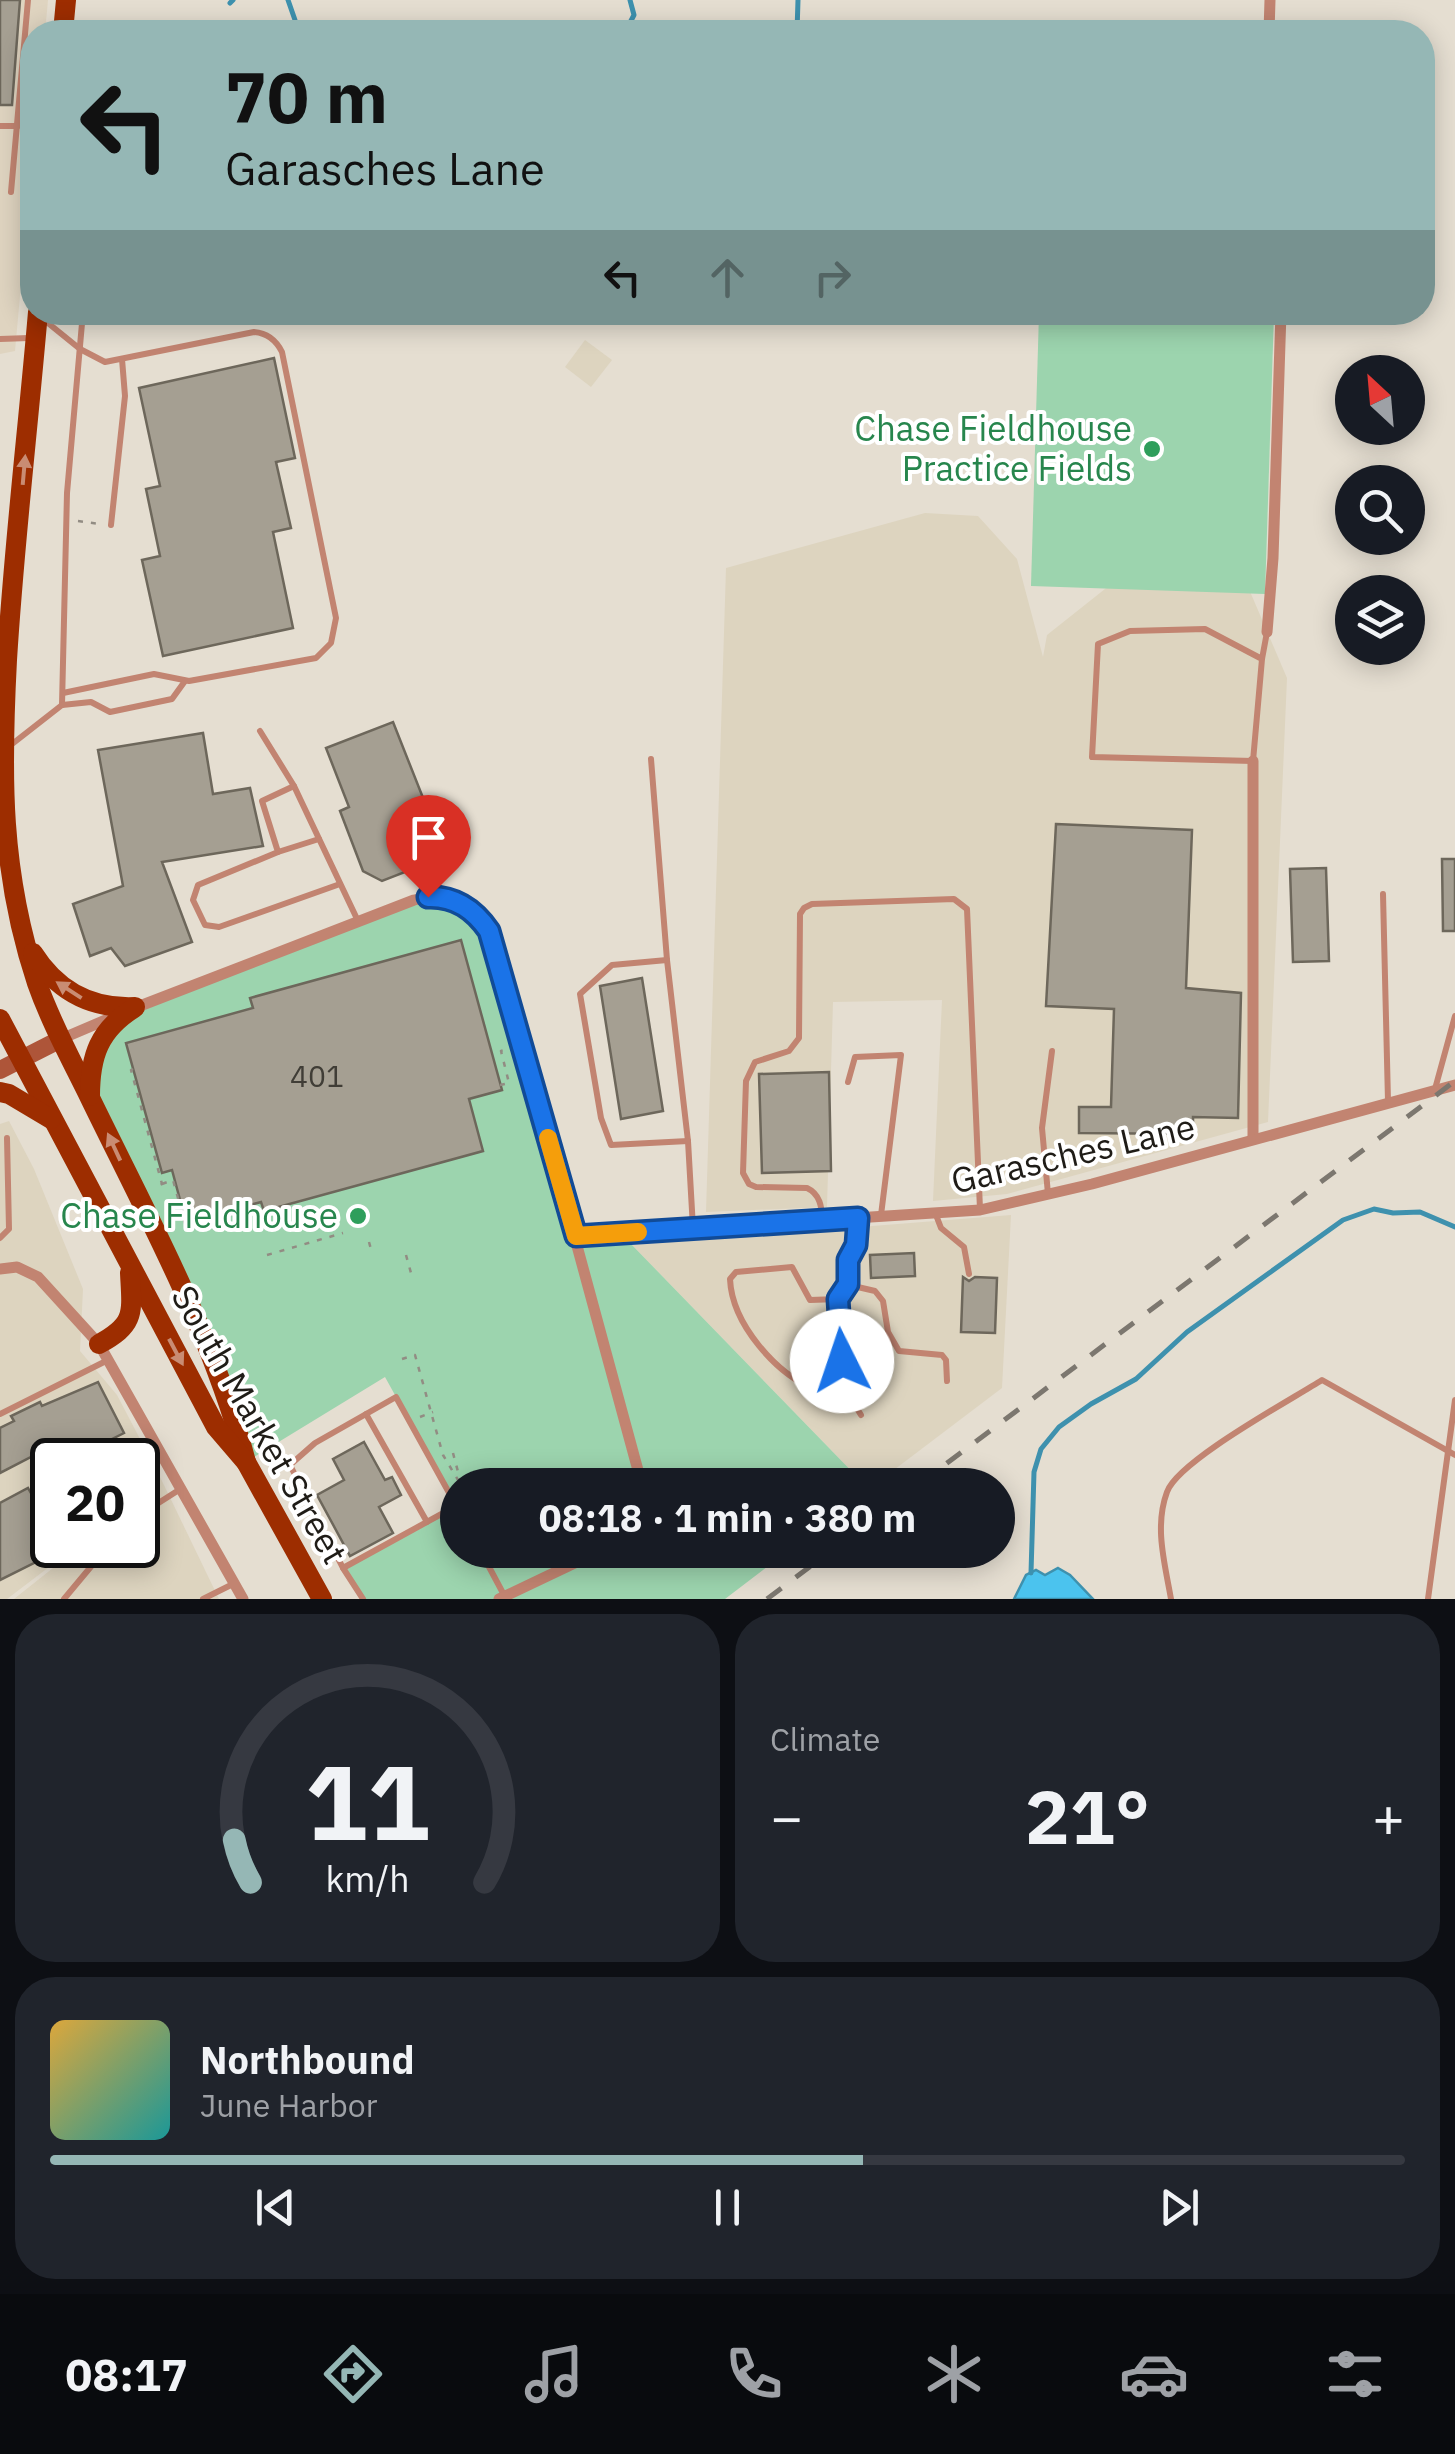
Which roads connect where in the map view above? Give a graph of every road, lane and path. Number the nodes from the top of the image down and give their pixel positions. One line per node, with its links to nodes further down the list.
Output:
1 (20, 101): 3 (lane)
2 (0, 126): 3 (lane)
3 (18, 126): 4 (lane)
4 (11, 192)
5 (37, 325): 9 (main road)
6 (51, 325): 11 (lane)
7 (82, 325): 11 (lane)
8 (1280, 325): 15 (street)
9 (36, 339): 10 (lane); 21 (main road, one-way to 9)
10 (0, 340)
11 (80, 350): 12 (lane); 13 (lane)
12 (122, 359): 14 (lane); 17 (lane)
13 (66, 520): 14 (path); 18 (lane)
14 (111, 525)
15 (1268, 632): 16 (lane)
16 (1262, 658): 23 (lane); 23 (lane)
17 (185, 681): 18 (lane); 19 (lane)
18 (62, 693): 19 (lane)
19 (62, 705): 21 (lane)
20 (260, 730): 24 (lane)
21 (1, 751): 30 (main road)
22 (651, 760): 31 (lane)
23 (1253, 761): 50 (street)
24 (294, 786): 25 (lane); 26 (lane)
25 (319, 839): 26 (lane); 27 (lane)
26 (278, 852): 27 (lane)
27 (340, 884): 29 (lane)
28 (1383, 894): 47 (lane)
29 (358, 922): 32 (street); 63 (street)
30 (23, 938): 32 (main road, one-way to 30); 35 (main road)
31 (667, 960): 51 (lane); 51 (lane)
32 (135, 1007): 35 (street); 46 (main road)
33 (1455, 1016): 44 (lane)
34 (0, 1018): 38 (main road, South Market Street)
35 (60, 1039): 38 (street); 46 (main road)
36 (508, 1049): 43 (path)
37 (1052, 1051): 54 (lane)
38 (22, 1058): 40 (street); 48 (main road, South Market Street)
39 (133, 1069): 52 (path)
40 (0, 1070)
41 (848, 1082): 58 (lane)
42 (1455, 1085): 44 (street, Garasches Lane)
43 (500, 1086)
44 (1434, 1090): 47 (street, Garasches Lane)
45 (0, 1092): 48 (main road)
46 (90, 1098): 89 (main road, one-way to 46)
47 (1388, 1101): 50 (street, Garasches Lane)
48 (55, 1122): 69 (main road, South Market Street)
49 (7, 1138): 64 (lane)
50 (1254, 1139): 54 (street, Garasches Lane)
51 (688, 1141): 61 (lane)
52 (162, 1184): 53 (path); 55 (path)
53 (156, 1186)
54 (1048, 1195): 56 (street, Garasches Lane)
55 (262, 1206)
56 (980, 1210): 57 (street, Garasches Lane); 60 (lane)
57 (936, 1214): 58 (street, Garasches Lane); 72 (lane)
58 (881, 1216): 59 (street, Garasches Lane)
59 (858, 1218): 60 (street, Garasches Lane); 73 (lane)
60 (822, 1220): 61 (street, Garasches Lane)
61 (693, 1229): 63 (street, Garasches Lane)
62 (343, 1234): 67 (path)
63 (576, 1236): 90 (street)
64 (0, 1238)
65 (370, 1242): 66 (path)
66 (372, 1253)
67 (266, 1255)
68 (406, 1256): 71 (path)
69 (130, 1266): 75 (main road); 89 (main road, South Market Street, one-way to 89)
70 (1, 1269): 75 (street)
71 (410, 1274)
72 (969, 1274)
73 (848, 1284): 74 (lane); 77 (lane)
74 (838, 1299): 78 (lane); 78 (lane)
75 (104, 1352): 81 (lane); 85 (street)
76 (402, 1359): 80 (path)
77 (947, 1380)
78 (848, 1398): 83 (lane)
79 (1455, 1400): 88 (lane)
80 (432, 1412): 84 (path); 87 (path)
81 (0, 1414)
82 (366, 1414): 84 (lane); 95 (lane); 97 (lane)
83 (861, 1415)
84 (410, 1423): 91 (lane)
85 (154, 1438)
86 (160, 1449): 92 (street)
87 (452, 1453)
88 (1452, 1453): 107 (lane); 108 (lane)
89 (246, 1462): 101 (main road, South Market Street)
90 (637, 1468)
91 (440, 1477)
92 (182, 1488): 93 (lane); 100 (street)
93 (160, 1502)
94 (440, 1516): 95 (lane)
95 (427, 1522): 97 (lane)
96 (90, 1568): 103 (lane)
97 (343, 1568): 106 (lane)
98 (488, 1568): 102 (lane)
99 (564, 1568): 102 (street)
100 (234, 1583): 104 (lane); 105 (street)
101 (319, 1593)
102 (502, 1597)
103 (64, 1599)
104 (203, 1599)
105 (243, 1599)
106 (363, 1599)
107 (1172, 1599)
108 (1428, 1599)

